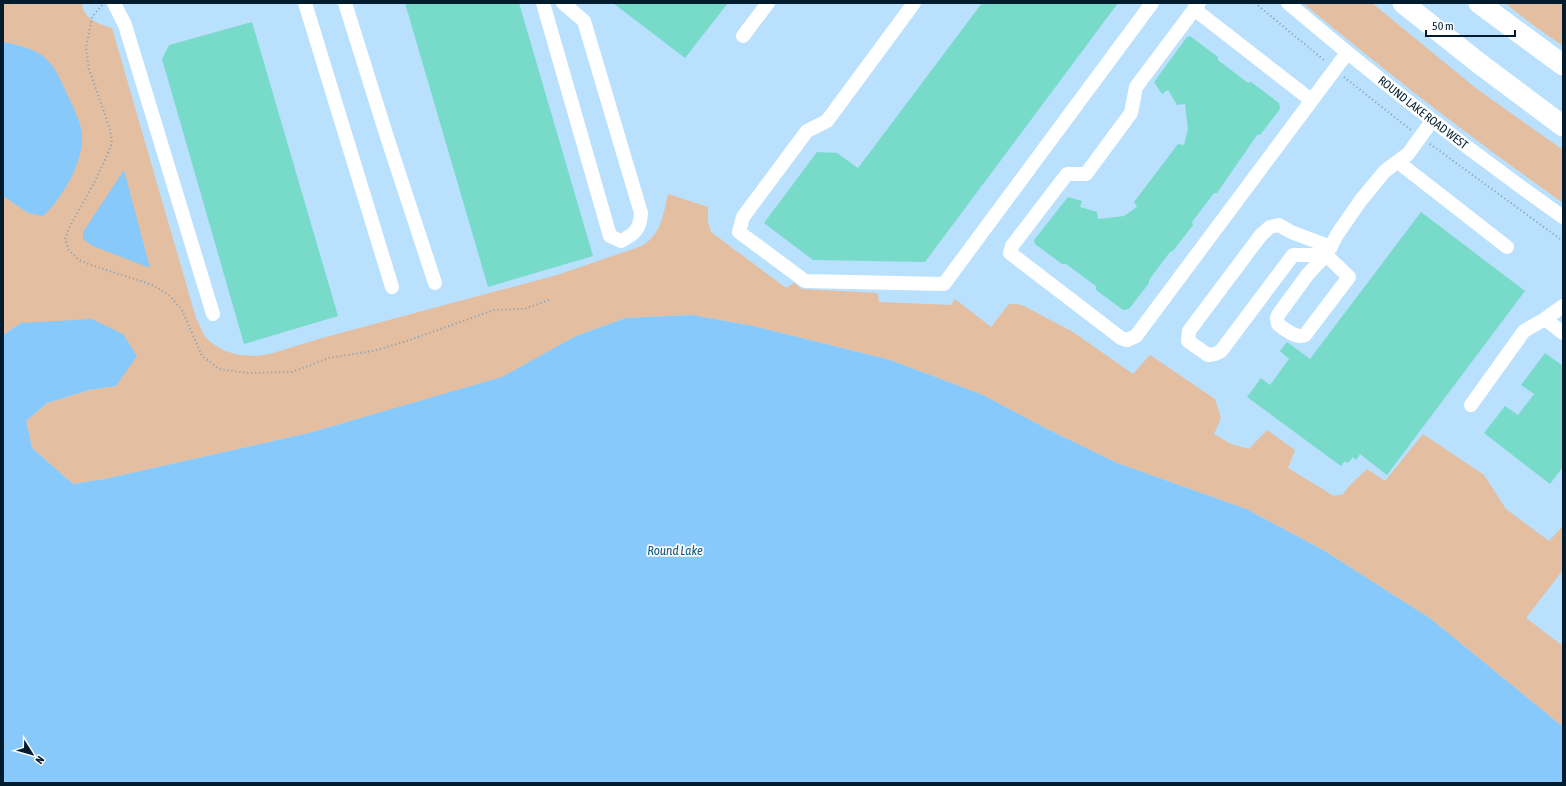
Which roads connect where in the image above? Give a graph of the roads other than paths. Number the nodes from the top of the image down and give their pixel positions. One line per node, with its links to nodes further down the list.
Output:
1 (114, 3): 26 (street)
2 (305, 3): 24 (street)
3 (345, 3): 23 (street)
4 (543, 3): 5 (street)
5 (562, 3)
6 (768, 3): 13 (street)
7 (914, 3): 8 (street)
8 (1152, 3)
9 (1288, 3): 14 (street, ROUND LAKE ROAD WEST)
10 (1403, 3): 18 (highway)
11 (1479, 3): 15 (highway)
12 (1196, 6): 16 (street); 16 (street)
13 (743, 36)
14 (1347, 53): 16 (street); 17 (street, ROUND LAKE ROAD WEST)
15 (1563, 65)
16 (1311, 100)
17 (1432, 121): 19 (street); 20 (street, ROUND LAKE ROAD WEST)
18 (1563, 126)
19 (1398, 162): 21 (street); 22 (street)
20 (1563, 217)
21 (1507, 247)
22 (1329, 251): 22 (street); 22 (street)
23 (435, 283)
24 (392, 288)
25 (1563, 306): 27 (street)
26 (213, 314)
27 (1545, 319): 28 (street); 29 (street)
28 (1563, 333)
29 (1471, 405)

